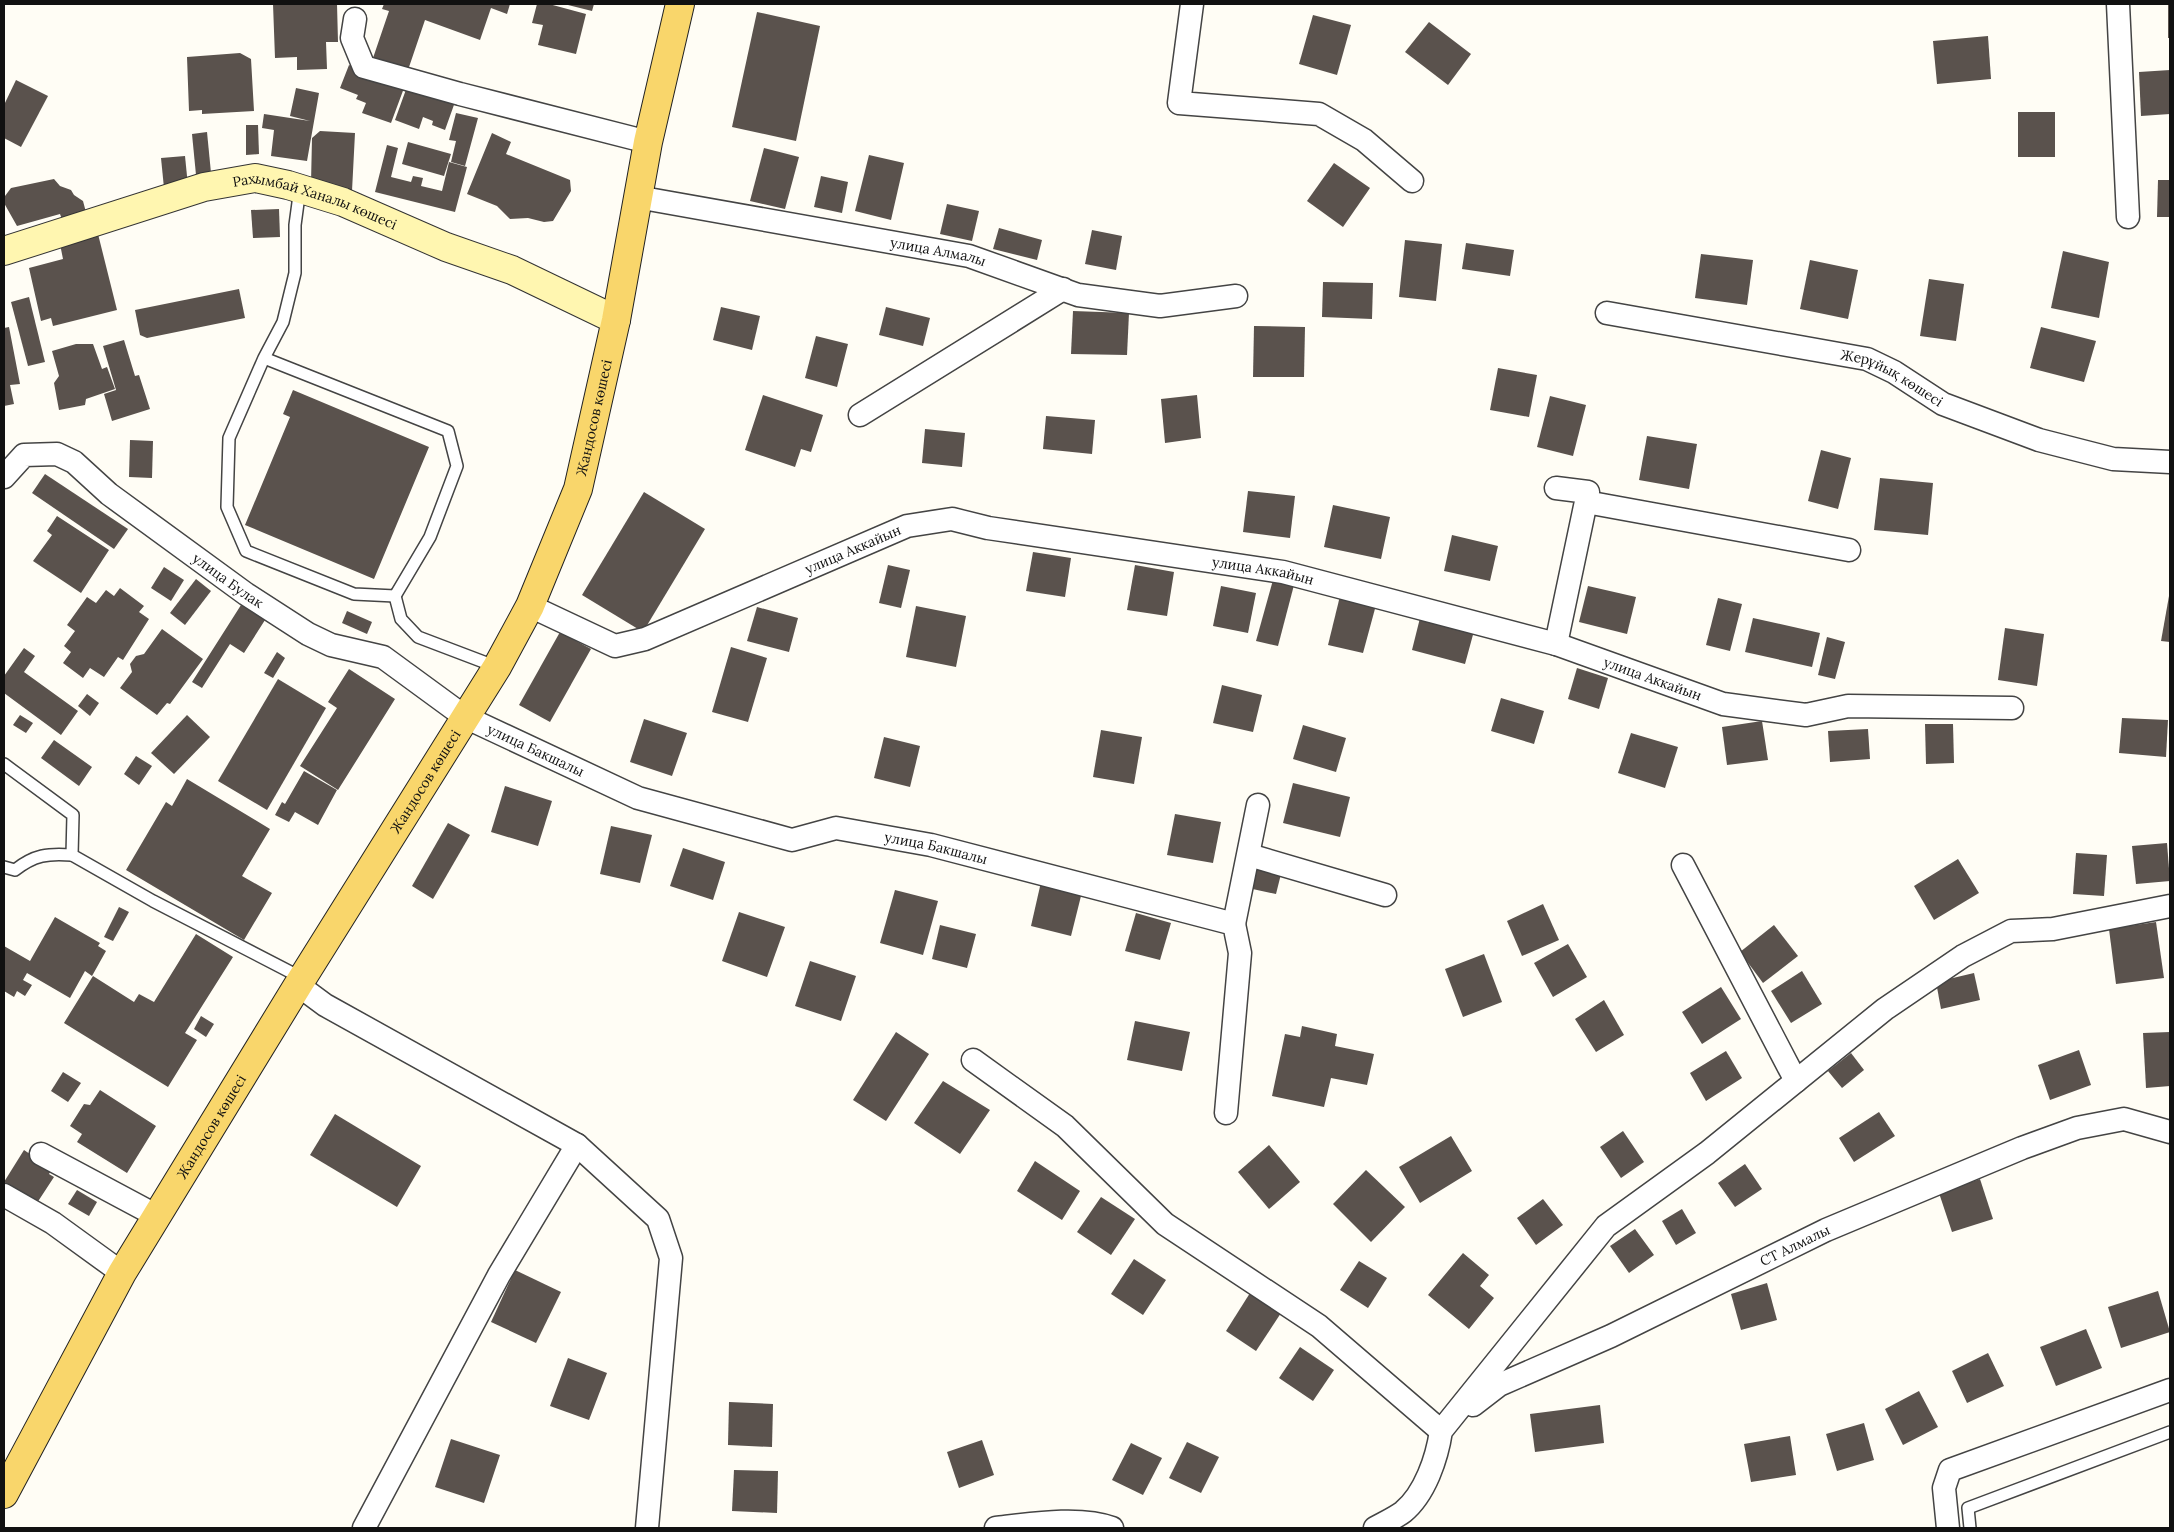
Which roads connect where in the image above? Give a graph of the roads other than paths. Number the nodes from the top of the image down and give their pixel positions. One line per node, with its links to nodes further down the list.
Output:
1 (680, 4): 5 (main road, Жандосов көшесі)
2 (1192, 4): 6 (street)
3 (2118, 4): 9 (street)
4 (355, 19): 5 (street)
5 (648, 142): 8 (main road, Жандосов көшесі)
6 (1412, 182)
7 (300, 188): 10 (street, Рахымбай Ханалы көшесі); 14 (street, Рахымбай Ханалы көшесі); 15 (lane)
8 (637, 197): 11 (street, улица Алмалы); 14 (main road, Жандосов көшесі)
9 (2128, 217)
10 (4, 251)
11 (1063, 290): 12 (street, улица Алмалы); 16 (street)
12 (1236, 296)
13 (1607, 313): 17 (street, Жерұйық көшесі)
14 (616, 320): 23 (main road, Жандосов көшесі)
15 (264, 358): 22 (lane); 22 (lane)
16 (860, 415)
17 (2170, 462)
18 (4, 477): 27 (street, улица Булак)
19 (1556, 488): 20 (street)
20 (1586, 502): 21 (street); 24 (street)
21 (1849, 550)
22 (394, 596): 25 (lane)
23 (530, 606): 24 (street, улица Аккайын); 25 (main road, Жандосов көшесі)
24 (1556, 644): 26 (street, улица Аккайын)
25 (497, 667): 27 (main road, Жандосов көшесі)
26 (2012, 708)
27 (465, 717): 36 (street, улица Бакшалы); 37 (main road, Жандосов көшесі)
28 (4, 764): 30 (lane)
29 (1258, 805): 31 (street)
30 (72, 855): 33 (lane); 37 (lane)
31 (1248, 855): 34 (street); 36 (street)
32 (1683, 865): 39 (street)
33 (4, 867)
34 (1384, 895)
35 (2170, 906): 39 (street)
36 (1234, 924): 40 (street)
37 (300, 981): 42 (street); 45 (main road, Жандосов көшесі)
38 (972, 1060): 48 (street)
39 (1796, 1081): 48 (street)
40 (1226, 1113)
41 (2170, 1132): 48 (street, СТ Алмалы)
42 (577, 1144): 51 (street); 52 (street)
43 (41, 1154): 45 (street)
44 (4, 1195): 46 (street)
45 (157, 1216): 46 (main road, Жандосов көшесі)
46 (122, 1272): 50 (main road, Жандосов көшесі)
47 (2170, 1390): 56 (street)
48 (1441, 1431): 55 (street)
49 (2170, 1432): 57 (lane)
50 (4, 1494)
51 (364, 1528)
52 (646, 1528)
53 (996, 1528): 54 (street)
54 (1112, 1528)
55 (1375, 1528)
56 (1948, 1528)
57 (1970, 1528)

